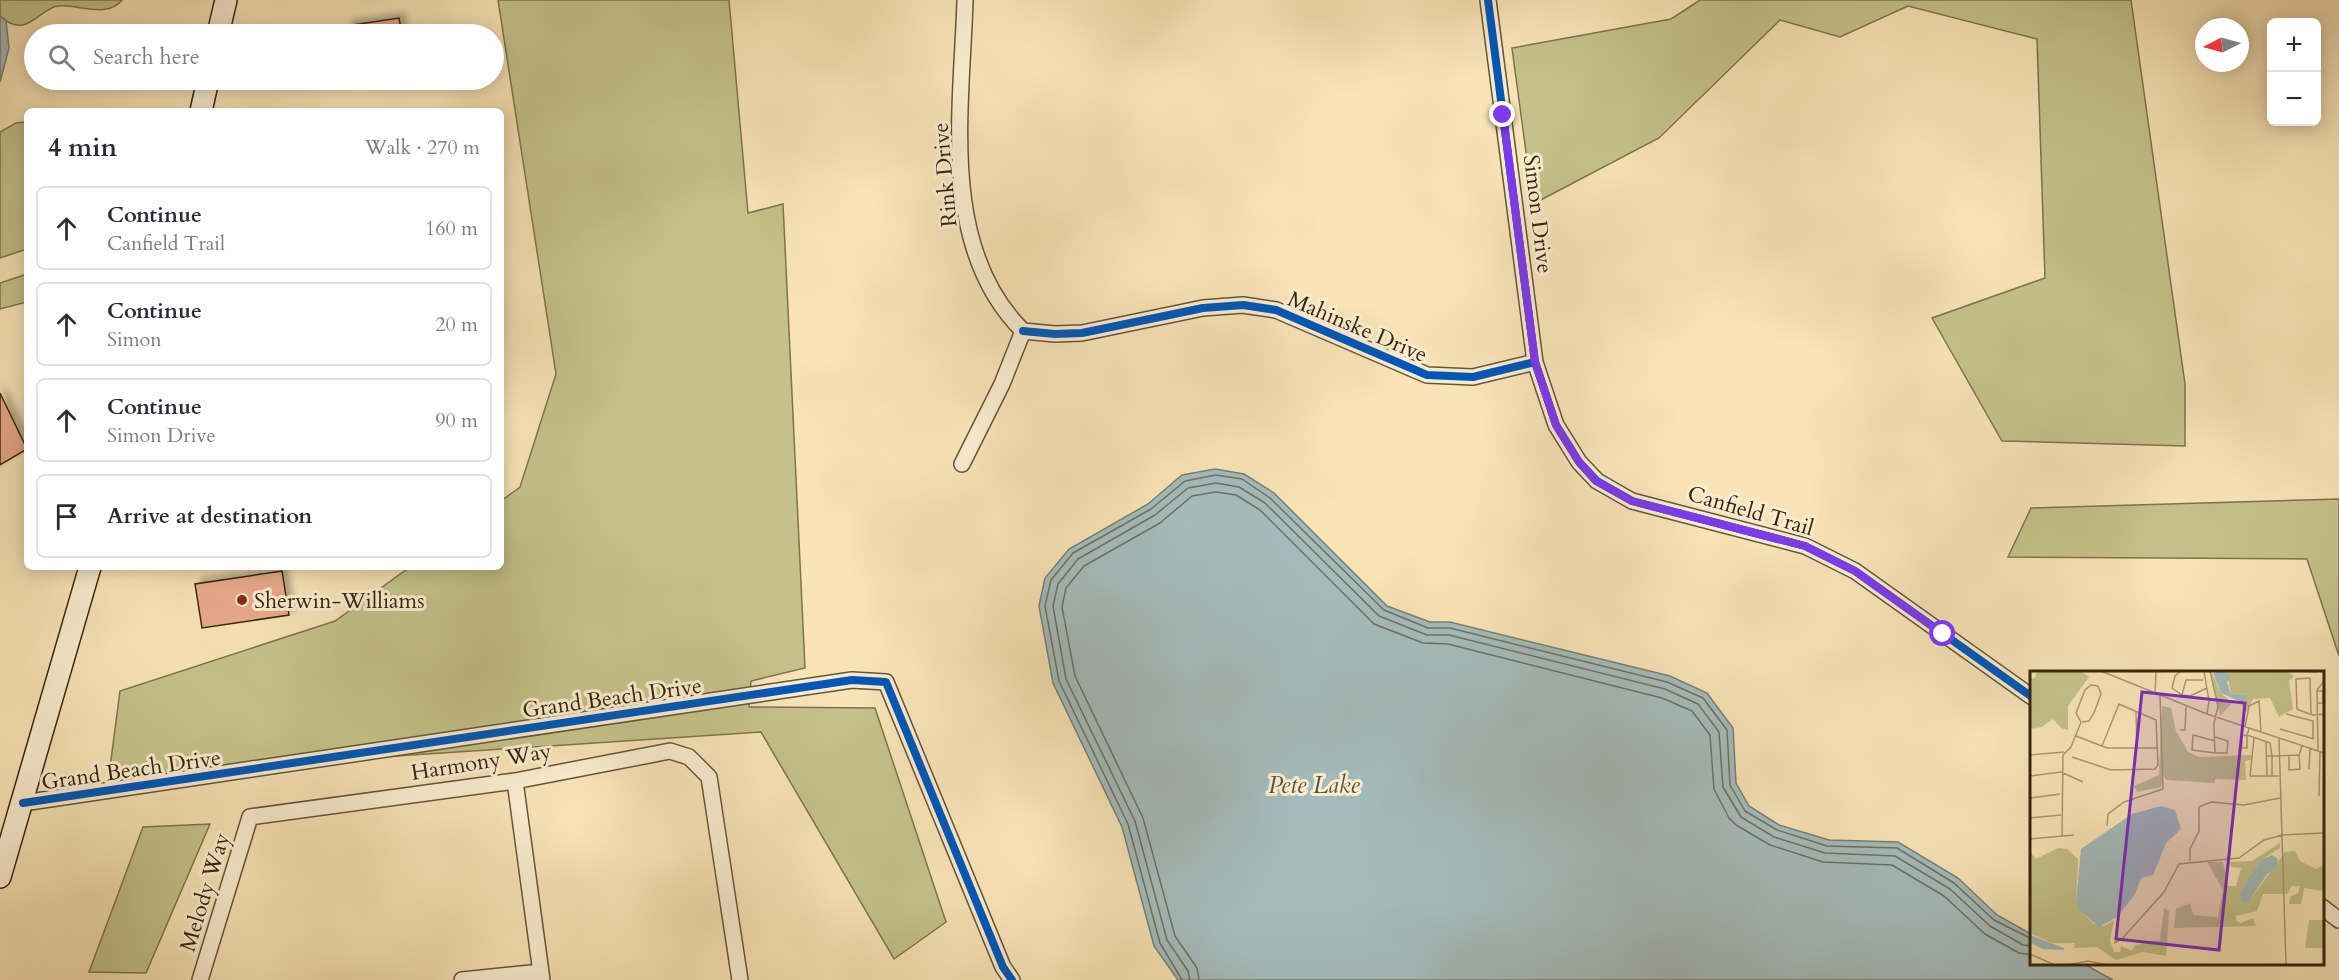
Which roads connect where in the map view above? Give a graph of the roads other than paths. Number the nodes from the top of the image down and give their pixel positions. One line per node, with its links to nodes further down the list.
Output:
1 (226, 0): 4 (main road)
2 (964, 0): 7 (street, Rink Drive)
3 (1488, 0): 8 (street, Simon Drive)
4 (220, 24)
5 (206, 90): 6 (main road)
6 (202, 108)
7 (1023, 331): 8 (street, Mahinske Drive); 10 (street)
8 (1535, 362): 9 (street, Simon Drive)
9 (1556, 425): 12 (street, Canfield Trail)
10 (962, 464)
11 (89, 570): 14 (main road)
12 (2030, 696)
13 (515, 781): 15 (street, Harmony Way); 20 (street); 23 (street, Harmony Way)
14 (23, 803): 16 (main road); 24 (street, Grand Beach Drive)
15 (250, 817): 21 (street, Melody Way)
16 (4, 853): 17 (main road)
17 (0, 877)
18 (2324, 909): 19 (street)
19 (2339, 920)
20 (541, 976): 22 (street)
21 (200, 980)
22 (462, 980)
23 (740, 980)
24 (1012, 980)

